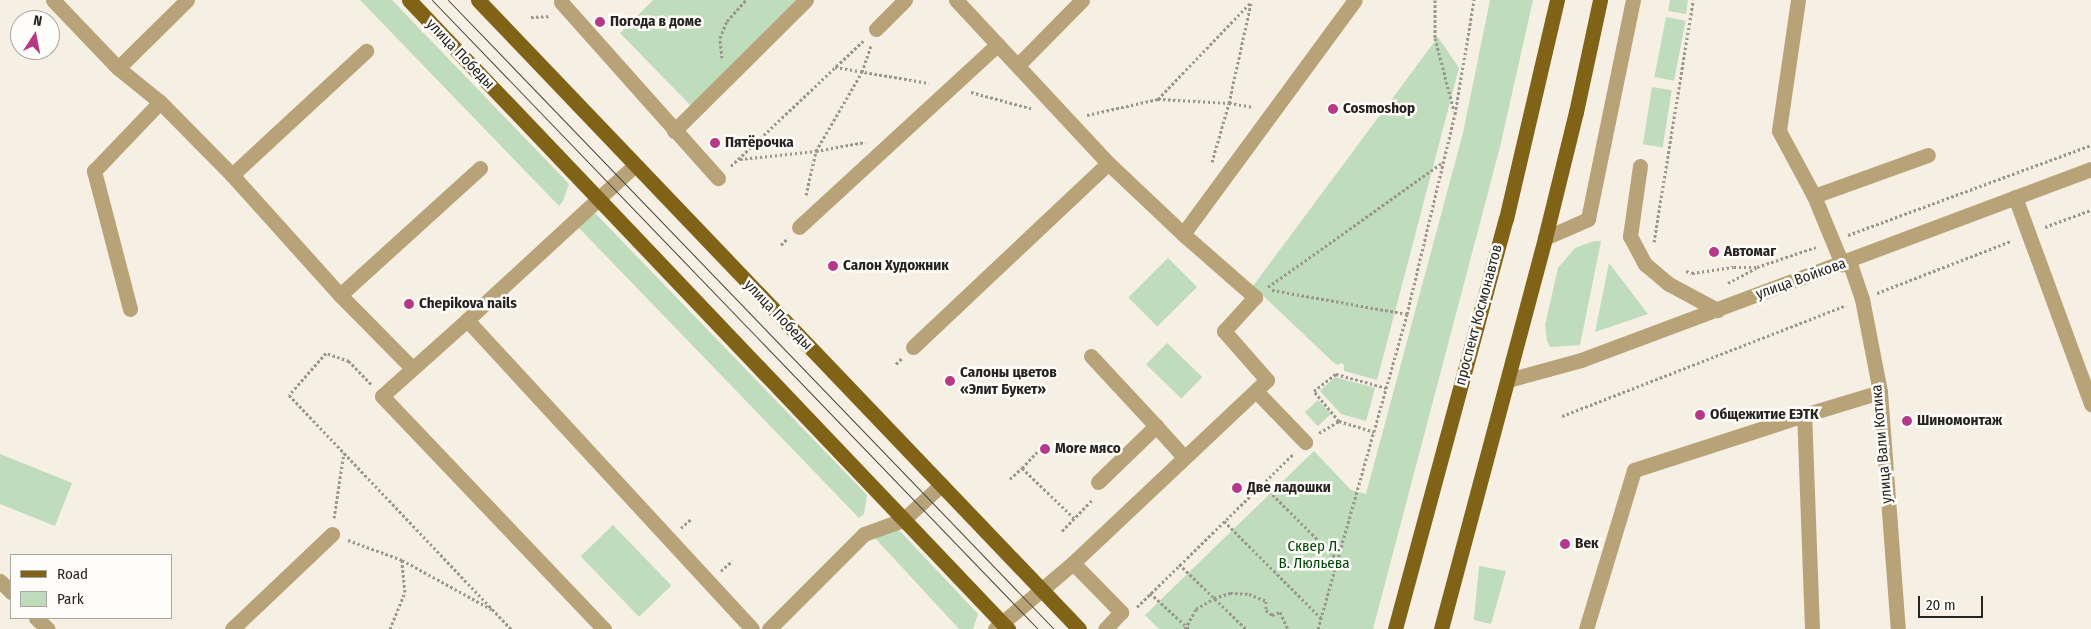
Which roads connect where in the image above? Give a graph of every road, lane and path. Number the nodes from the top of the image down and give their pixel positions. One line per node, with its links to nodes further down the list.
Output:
1 (53, 0): 23 (street)
2 (187, 0): 23 (street)
3 (409, 0): 46 (main road, улица Победы)
4 (478, 0): 37 (main road, улица Победы)
5 (574, 0): 30 (street)
6 (746, 0): 24 (path)
7 (806, 0): 24 (street)
8 (905, 0): 19 (street)
9 (956, 0): 20 (street)
10 (1082, 0): 22 (street)
11 (1252, 0): 27 (path)
12 (1355, 0): 28 (street)
13 (1434, 0): 29 (path)
14 (1474, 0): 29 (path)
15 (1557, 0): 118 (main road, проспект Космонавтов)
16 (1600, 0): 51 (main road)
17 (1633, 0): 51 (street)
18 (1798, 0): 44 (street, улица Вали Котика)
19 (876, 29): 32 (path); 34 (path)
20 (998, 44): 22 (street); 31 (street)
21 (366, 51): 42 (street)
22 (1018, 65): 35 (street)
23 (118, 68): 26 (street)
24 (725, 80): 30 (street)
25 (1158, 98): 27 (path)
26 (160, 102): 42 (street); 55 (street)
27 (1229, 103): 28 (path); 40 (path)
28 (1274, 110): 49 (street)
29 (1455, 114): 36 (path)
30 (674, 131): 43 (street)
31 (899, 135): 32 (path); 48 (street)
32 (816, 151): 34 (path); 48 (path)
33 (1928, 155): 44 (street)
34 (739, 159): 43 (path)
35 (1108, 163): 49 (street); 59 (street)
36 (1442, 163): 57 (path); 57 (path)
37 (635, 165): 46 (street); 81 (main road, улица Победы)
38 (1640, 166): 56 (street)
39 (480, 168): 53 (street)
40 (1210, 169)
41 (2091, 169): 45 (street, улица Войкова)
42 (232, 175): 53 (street)
43 (718, 178)
44 (1814, 196): 52 (street, улица Вали Котика)
45 (2015, 197): 50 (street); 52 (street, улица Войкова)
46 (598, 199): 58 (street); 84 (main road, улица Победы)
47 (2091, 210): 50 (path)
48 (800, 227)
49 (1183, 234): 64 (street)
50 (2030, 234): 54 (path); 67 (street)
51 (1545, 238): 62 (main road)
52 (1845, 263): 54 (street, улица Вали Котика); 56 (street, улица Войкова)
53 (340, 295): 61 (street)
54 (1862, 299): 65 (street, улица Вали Котика); 69 (path)
55 (130, 309)
56 (1718, 310): 62 (street, улица Войкова)
57 (1407, 314): 63 (path)
58 (467, 320): 61 (street); 111 (street)
59 (913, 348)
60 (1091, 356): 71 (street)
61 (412, 368): 66 (street)
62 (1508, 380): 119 (main road)
63 (1387, 388): 70 (path); 72 (path)
64 (1256, 391): 73 (street); 76 (street)
65 (1880, 392): 68 (street); 122 (street, улица Вали Котика)
66 (382, 396): 75 (path); 110 (street)
67 (2091, 404)
68 (1804, 415): 120 (street); 121 (street)
69 (1562, 416)
70 (1339, 421): 72 (path); 73 (path)
71 (1156, 426): 76 (street); 79 (street)
72 (1374, 432): 90 (path)
73 (1305, 442): 80 (path)
74 (1037, 452): 77 (path)
75 (344, 453): 88 (path); 100 (path)
76 (1184, 457): 92 (street)
77 (1022, 468): 78 (path); 82 (path)
78 (1010, 479)
79 (1098, 482): 82 (path)
80 (1262, 484): 85 (path); 90 (path)
81 (941, 485): 84 (street); 97 (main road, улица Победы)
82 (1074, 518): 87 (path)
83 (691, 519): 86 (path)
84 (903, 520): 104 (main road, улица Победы); 112 (street)
85 (1224, 521): 93 (path); 102 (path)
86 (680, 529)
87 (1062, 531)
88 (332, 534): 89 (path); 107 (street)
89 (402, 560): 100 (path); 108 (path)
90 (1338, 560): 102 (path)
91 (732, 561): 94 (path)
92 (1073, 562): 97 (street); 114 (street)
93 (1179, 564): 98 (path); 99 (path)
94 (721, 571)
95 (0, 581): 96 (street)
96 (10, 591)
97 (1042, 591): 104 (street); 113 (main road, улица Победы)
98 (1150, 593): 101 (path); 105 (path)
99 (1214, 598): 105 (path); 115 (path); 116 (path)
100 (494, 610): 109 (path)
101 (1133, 611)
102 (1321, 618): 117 (path)
103 (37, 619): 106 (street)
104 (1001, 627)
105 (1186, 628)
106 (48, 629)
107 (232, 629)
108 (390, 629)
109 (511, 629)
110 (604, 629)
111 (752, 629)
112 (769, 629)
113 (1079, 629)
114 (1105, 629)
115 (1246, 629)
116 (1288, 629)
117 (1318, 629)
118 (1395, 629)
119 (1440, 629)
120 (1586, 629)
121 (1812, 629)
122 (1898, 629)

